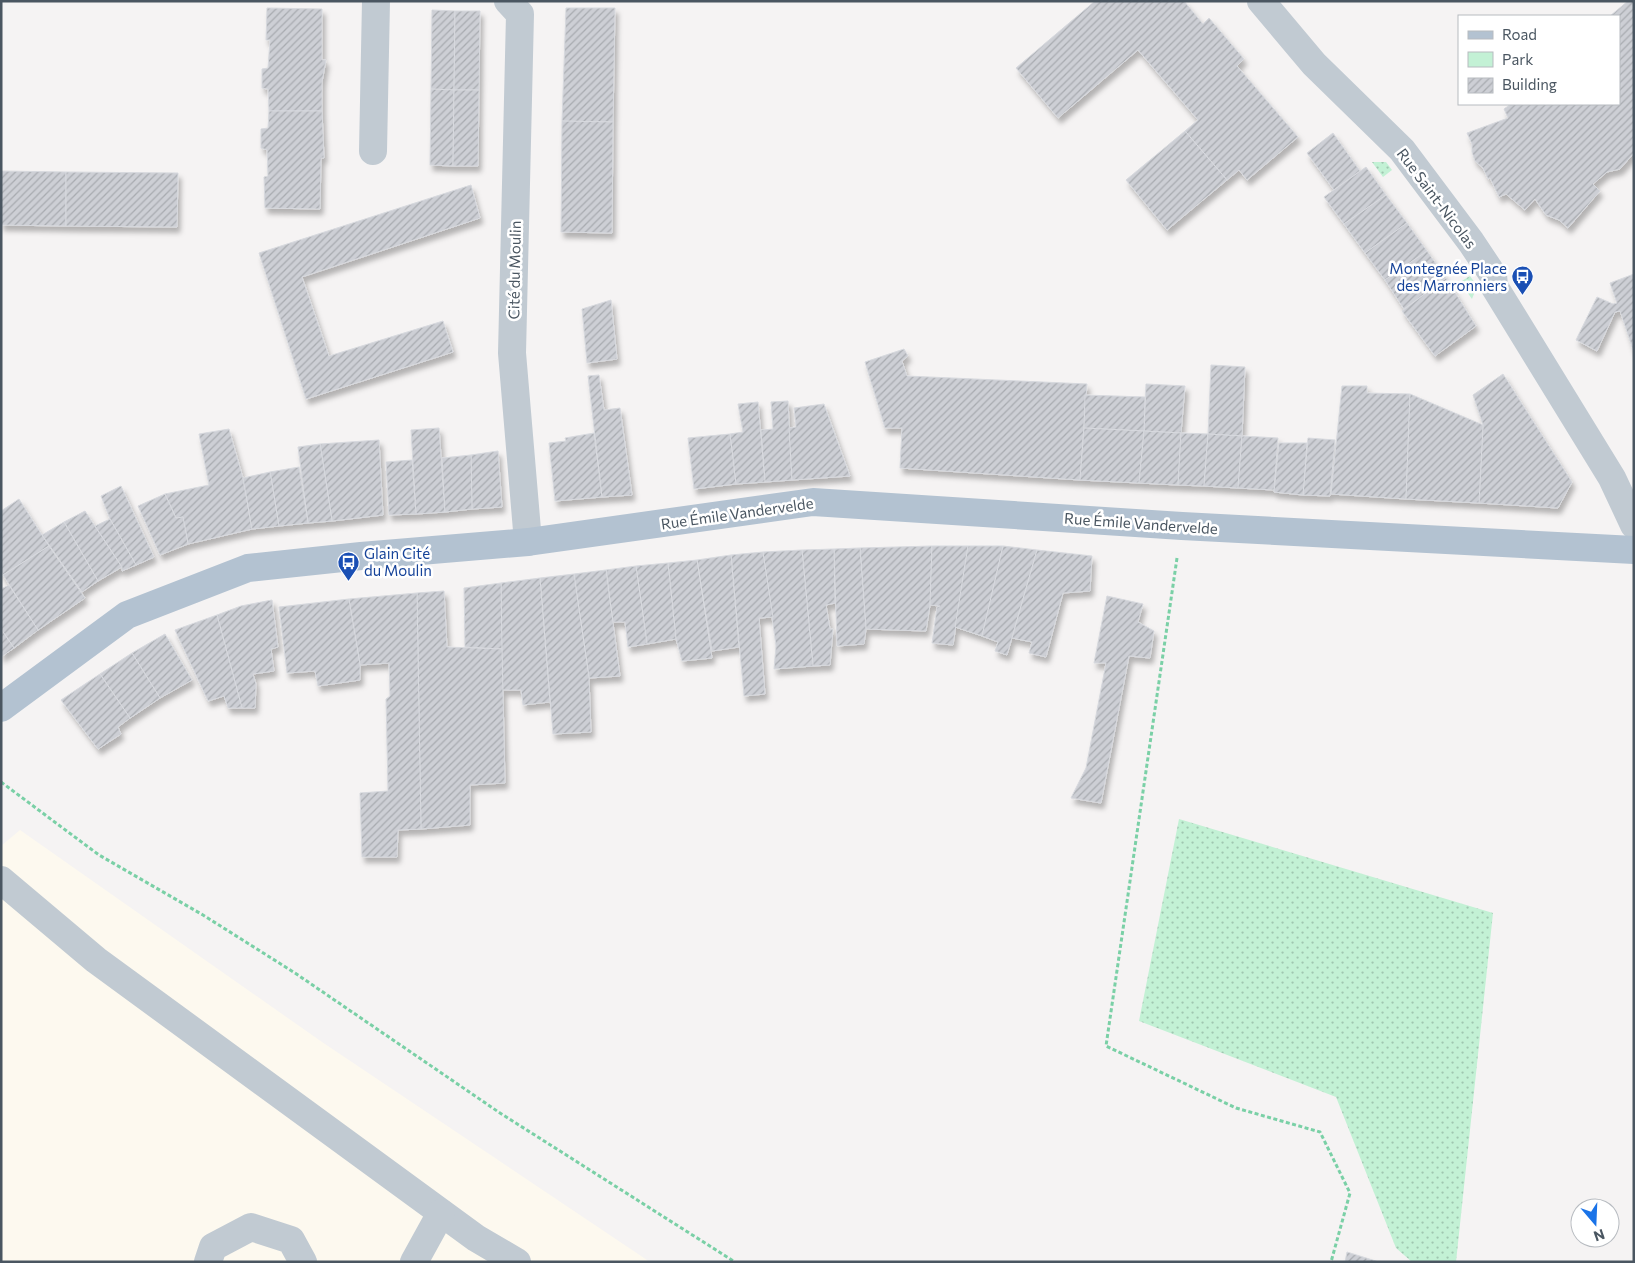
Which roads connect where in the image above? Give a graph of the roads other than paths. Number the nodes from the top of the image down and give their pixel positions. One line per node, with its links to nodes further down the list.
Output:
1 (376, 1): 4 (street)
2 (508, 1): 6 (street, Cité du Moulin)
3 (1261, 1): 5 (street, Rue Saint-Nicolas)
4 (373, 151)
5 (1634, 525)
6 (528, 542): 7 (main road, Rue Émile Vandervelde); 8 (main road, Rue Émile Vandervelde)
7 (1634, 550)
8 (1, 708)
9 (1, 880): 10 (street)
10 (441, 1213): 13 (street); 14 (street)
11 (208, 1262): 12 (street)
12 (303, 1262)
13 (414, 1262)
14 (517, 1262)

